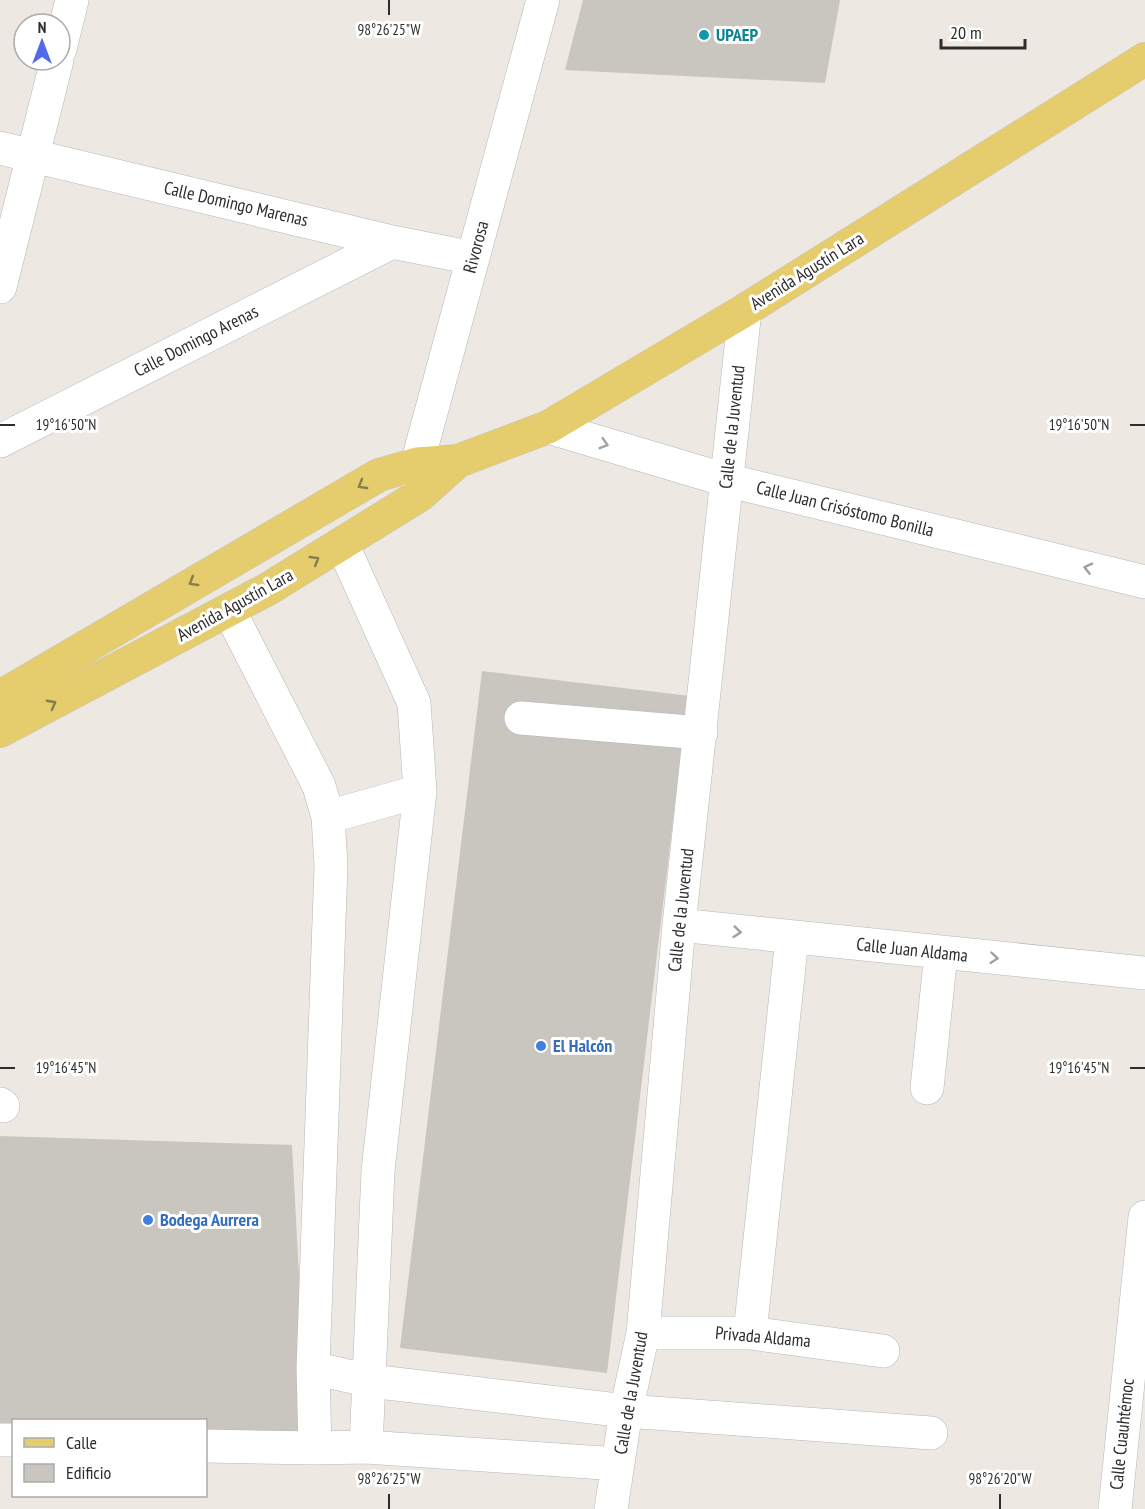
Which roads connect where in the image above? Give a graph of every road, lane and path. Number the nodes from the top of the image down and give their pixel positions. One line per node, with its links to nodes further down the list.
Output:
1 (543, 0): 7 (street, Rivorosa)
2 (1145, 59): 9 (main road, Avenida Agustín Lara)
3 (54, 72): 5 (street)
4 (0, 148): 5 (street, Calle Domingo Marenas)
5 (33, 156): 6 (street, Calle Domingo Marenas); 8 (street)
6 (392, 242): 7 (street, Calle Domingo Marenas); 11 (street, Calle Domingo Arenas)
7 (473, 258): 12 (street, Rivorosa)
8 (0, 287)
9 (744, 310): 10 (main road, Avenida Agustín Lara); 13 (street, Calle de la Juventud)
10 (548, 427): 12 (main road, Avenida Agustín Lara); 13 (street, Calle Juan Crisóstomo Bonilla, one-way to 13)
11 (0, 441)
12 (418, 479): 14 (main road, Avenida Agustín Lara); 15 (main road, Avenida Agustín Lara, one-way to 15)
13 (726, 480): 16 (street, Calle Juan Crisóstomo Bonilla, one-way to 13); 22 (street, Calle de la Juventud)
14 (342, 544): 17 (main road, Avenida Agustín Lara, one-way to 14); 23 (street)
15 (250, 548): 17 (main road); 19 (main road, Avenida Agustín Lara, one-way to 19)
16 (1145, 582)
17 (268, 589): 18 (main road, Avenida Agustín Lara)
18 (229, 610): 21 (main road, Avenida Agustín Lara, one-way to 18); 24 (street)
19 (0, 697)
20 (521, 718): 22 (street)
21 (0, 731)
22 (700, 733): 25 (street, Calle de la Juventud)
23 (420, 791): 24 (street); 35 (street)
24 (328, 817): 34 (street)
25 (679, 925): 26 (street, Calle Juan Aldama, one-way to 26); 31 (street, Calle de la Juventud)
26 (792, 938): 27 (street, Calle Juan Aldama); 32 (street)
27 (941, 953): 28 (street, Calle Juan Aldama, one-way to 28); 29 (street)
28 (1145, 973)
29 (927, 1088)
30 (1145, 1217): 43 (street, Calle Cuauhtémoc)
31 (643, 1333): 32 (street, Privada Aldama); 36 (street, Calle de la Juventud)
32 (750, 1333): 33 (street, Privada Aldama)
33 (883, 1351)
34 (313, 1368): 35 (street); 40 (street)
35 (370, 1381): 36 (street); 39 (street)
36 (626, 1411): 37 (street); 41 (street, Calle de la Juventud)
37 (931, 1433)
38 (207, 1446): 40 (street)
39 (366, 1447): 40 (street); 41 (street)
40 (315, 1448)
41 (618, 1464): 42 (street, Calle de la Juventud)
42 (611, 1509)
43 (1115, 1509)

